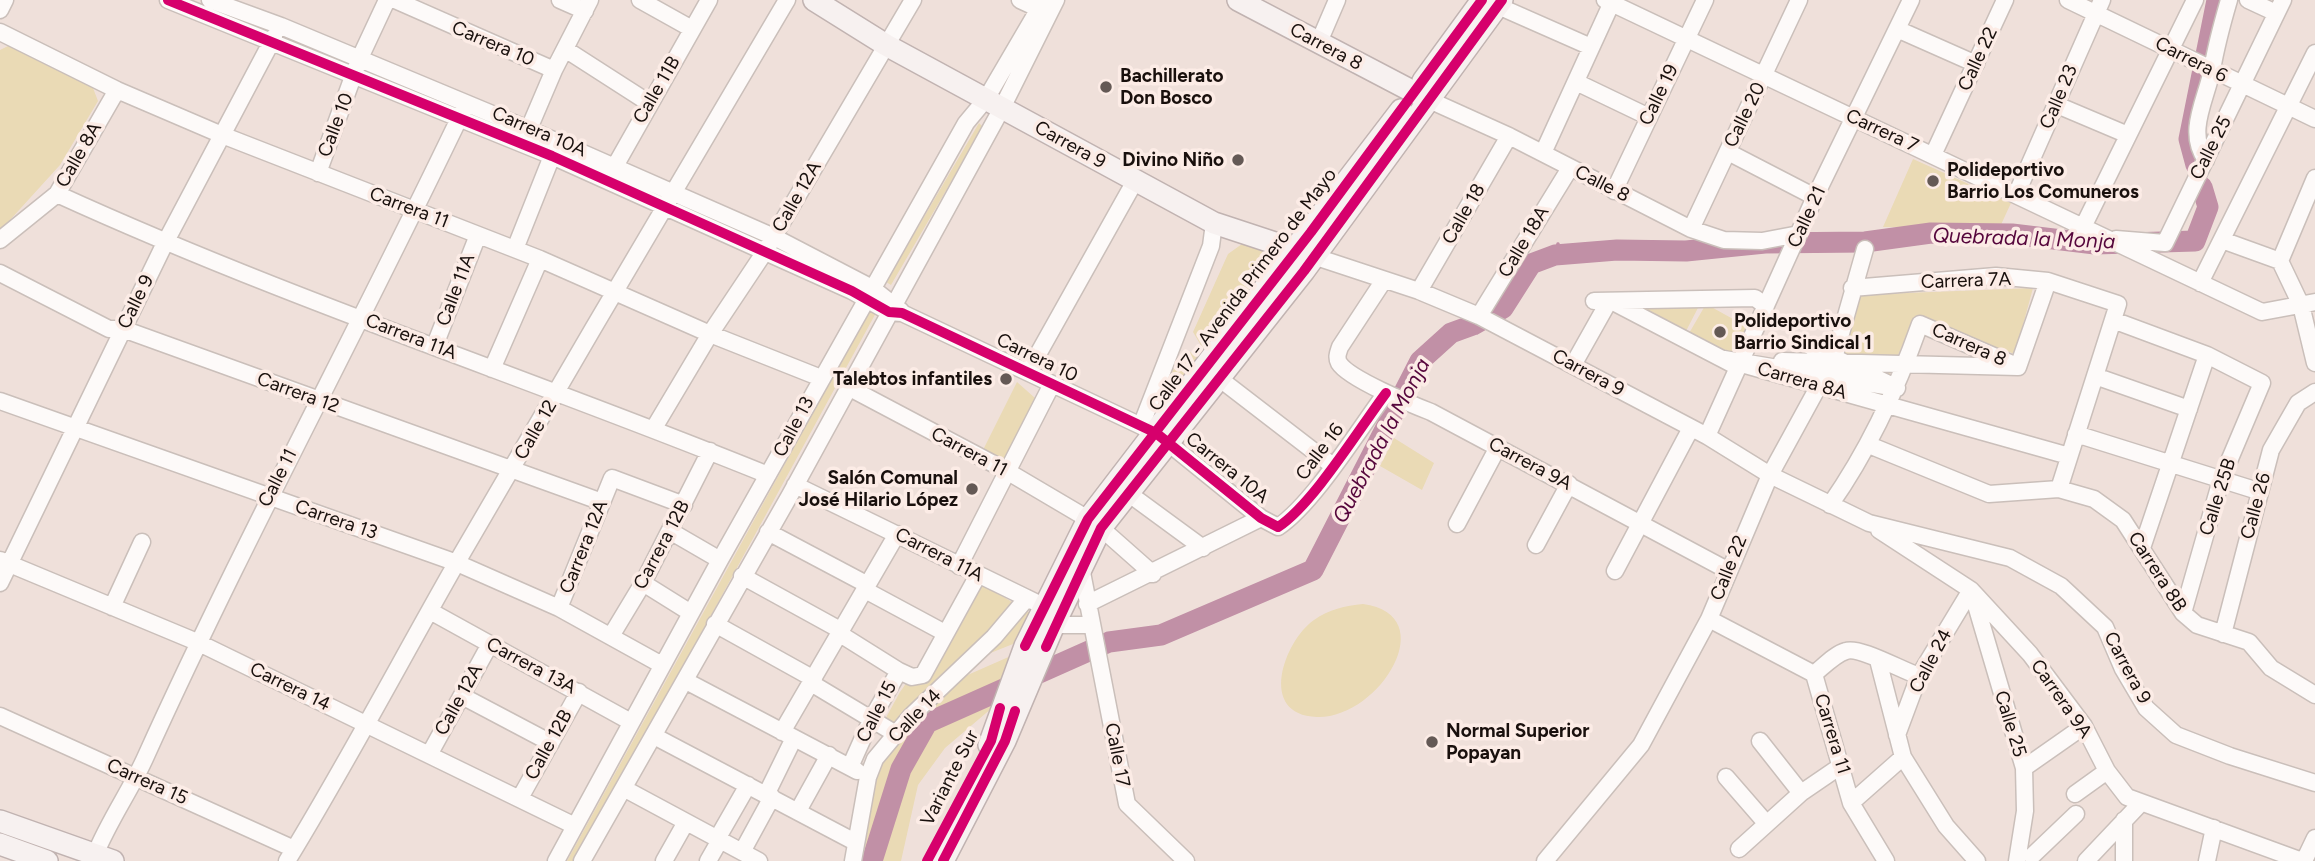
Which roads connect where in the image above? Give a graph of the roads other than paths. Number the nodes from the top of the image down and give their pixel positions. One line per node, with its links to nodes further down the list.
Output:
1 (5, 0): 29 (street)
2 (168, 0): 36 (street, Carrera 10A)
3 (210, 0): 30 (street, Carrera 10A)
4 (387, 0): 44 (street, Calle 10)
5 (395, 0): 45 (street, Carrera 10)
6 (560, 0): 25 (street)
7 (640, 0): 31 (street)
8 (709, 0): 31 (street, Calle 11B)
9 (787, 0): 74 (street, Calle 12)
10 (814, 0): 37 (main road, Carrera 9)
11 (913, 0): 37 (street, Calle 12A)
12 (1020, 0): 26 (street)
13 (1337, 0): 35 (street)
14 (1706, 0): 34 (street, Calle 19)
15 (1799, 0): 46 (street, Calle 20)
16 (1911, 0): 32 (street, Calle 21)
17 (2005, 0): 42 (street, Calle 22)
18 (2068, 0): 27 (street, Carrera 6)
19 (2195, 0): 40 (street)
20 (2229, 0): 43 (street)
21 (2248, 0): 28 (street)
22 (1244, 1): 35 (main road, Carrera 8)
23 (1610, 1): 34 (street, Carrera 7); 38 (street)
24 (1485, 2): 38 (street); 50 (main road, Calle 17 - Avenida Primero de Mayo)
25 (588, 5): 39 (street)
26 (1047, 5): 52 (street, Calle 13)
27 (2099, 6): 40 (street, Carrera 6); 53 (street, Calle 23)
28 (2280, 7): 48 (street, Calle 25)
29 (0, 10)
30 (281, 26): 36 (street, Calle 9); 44 (street, Carrera 10A)
31 (692, 29): 51 (street, Calle 11B)
32 (1897, 29): 42 (street); 57 (street, Calle 21)
33 (0, 32): 49 (street, Carrera 11)
34 (1686, 39): 46 (street, Carrera 7); 56 (street, Calle 19)
35 (1319, 42): 50 (main road, Carrera 8)
36 (270, 44): 44 (street, Carrera 10A); 59 (street, Calle 9)
37 (886, 45): 52 (main road, Carrera 9); 84 (street, Calle 12A)
38 (1591, 47): 47 (street)
39 (565, 49): 45 (street); 51 (street, Carrera 10)
40 (2171, 49): 43 (street, Carrera 6); 60 (street)
41 (2315, 53): 54 (street)
42 (1976, 64): 65 (street, Calle 22)
43 (2204, 67): 48 (street, Carrera 6); 67 (street)
44 (357, 68): 55 (street, Carrera 10A); 69 (street, Calle 10)
45 (554, 71): 61 (street)
46 (1764, 76): 57 (street, Carrera 7); 63 (street, Calle 20)
47 (1576, 82): 56 (street); 64 (street)
48 (2242, 86): 54 (street, Carrera 6); 67 (street, Calle 25)
49 (117, 90): 59 (street, Carrera 11); 75 (street, Calle 8A)
50 (1420, 96): 62 (street, Calle 8); 93 (main road, Calle 17 - Avenida Primero de Mayo)
51 (649, 103): 70 (street, Calle 11B)
52 (994, 103): 72 (main road, Carrera 9); 103 (street, Calle 13); 107 (street, Calle 13)
53 (2057, 105): 60 (street); 76 (street, Calle 23)
54 (2289, 107): 58 (street, Carrera 6); 87 (street)
55 (463, 111): 61 (street, Carrera 10A); 79 (street, Calle 11)
56 (1649, 117): 73 (street, Calle 19)
57 (1854, 119): 65 (street, Carrera 7); 77 (street, Calle 21)
58 (2315, 119)
59 (222, 135): 69 (street, Carrera 11); 89 (street, Calle 9)
60 (2129, 135): 81 (street)
61 (525, 136): 66 (street, Carrera 10A); 70 (street, Carrera 10A)
62 (1509, 136): 64 (street, Calle 8); 101 (street, Calle 18)
63 (1728, 152): 77 (street); 82 (street, Calle 20)
64 (1543, 153): 68 (street, Calle 8)
65 (1933, 155): 76 (street, Carrera 7)
66 (552, 156): 70 (street, Carrera 10A); 91 (street)
67 (2206, 160): 88 (street, Calle 25)
68 (1570, 167): 73 (street, Calle 8); 108 (street, Calle 18A)
69 (318, 173): 79 (street, Carrera 11)
70 (610, 173): 74 (street, Carrera 10A); 78 (street, Carrera 10A)
71 (2315, 178): 95 (street)
72 (1135, 181): 80 (main road, Carrera 9); 122 (street)
73 (1614, 191): 82 (street, Calle 8)
74 (674, 192): 78 (street, Calle 12); 84 (street, Carrera 10A)
75 (57, 194): 86 (street, Calle 8A); 89 (street, Carrera 11A)
76 (2016, 195): 81 (street, Carrera 7)
77 (1815, 197): 85 (street, Calle 21)
78 (665, 206): 92 (street, Carrera 10A); 102 (street, Calle 12)
79 (416, 210): 83 (street, Carrera 11); 109 (street, Calle 11)
80 (1214, 223): 93 (main road, Carrera 9); 138 (street)
81 (2083, 227): 88 (street, Carrera 7)
82 (1691, 229): 85 (street, Calle 8)
83 (478, 235): 91 (street, Carrera 11); 114 (street, Calle 11A)
84 (774, 237): 92 (street, Calle 12A); 103 (street, Carrera 10A)
85 (1797, 237): 106 (street, Calle 21)
86 (0, 240)
87 (2222, 240): 95 (street); 99 (street)
88 (2114, 242): 99 (street, Carrera 7)
89 (165, 243): 109 (street, Carrera 11A); 111 (street, Calle 9)
90 (1865, 249): 100 (street, Calle 22)
91 (515, 250): 94 (street, Carrera 11)
92 (764, 253): 103 (street, Carrera 10A); 112 (street, Calle 12A)
93 (1304, 253): 97 (street, Carrera 9); 125 (main road, Calle 17 - Avenida Primero de Mayo); 138 (main road, Calle 17 - Avenida Primero de Mayo)
94 (540, 259): 102 (street, Carrera 11); 121 (street)
95 (2280, 261): 105 (street)
96 (0, 273): 111 (street, Carrera 12)
97 (1384, 280): 101 (street, Carrera 9); 131 (street, Carrera 9A)
98 (2048, 281): 100 (street, Carrera 7A); 110 (street, Carrera 7A); 120 (street)
99 (2200, 283): 105 (street, Carrera 7)
100 (1852, 288): 116 (street, Calle 22)
101 (1419, 292): 108 (street, Carrera 9)
102 (614, 293): 112 (street, Carrera 11); 130 (street, Calle 12)
103 (869, 293): 107 (street, Carrera 10A); 124 (street, Calle 13)
104 (1602, 301): 106 (street); 117 (street); 119 (street)
105 (2308, 304): 118 (street)
106 (1766, 306): 117 (street, Calle 21)
107 (895, 309): 122 (street, Carrera 10); 127 (street, Calle 13)
108 (1479, 316): 119 (street, Carrera 9)
109 (359, 317): 114 (street, Carrera 11A); 133 (street, Calle 11)
110 (2113, 320): 115 (street); 123 (street)
111 (123, 329): 133 (street, Carrera 12); 135 (street, Calle 9)
112 (710, 334): 124 (street, Carrera 11); 136 (street, Calle 12A)
113 (1802, 342): 116 (street, Carrera 8A)
114 (435, 345): 121 (street, Carrera 11A)
115 (2207, 355): 134 (street); 151 (street, Calle 25B)
116 (1834, 358): 128 (street, Carrera 8A); 150 (street, Calle 22)
117 (1731, 363): 120 (street); 128 (street, Carrera 8A); 140 (street, Calle 21); 144 (street, Carrera 8A)
118 (2315, 363)
119 (1573, 365): 137 (street, Carrera 9)
120 (2018, 367): 128 (street, Carrera 8)
121 (492, 369): 130 (street, Carrera 11A)
122 (1028, 372): 126 (street, Carrera 10)
123 (2095, 376): 134 (street); 139 (street)
124 (821, 378): 149 (street, Calle 13)
125 (1220, 379): 138 (main road, Calle 17 - Avenida Primero de Mayo); 146 (street)
126 (1051, 386): 138 (street, Carrera 10); 148 (street)
127 (848, 387): 148 (street, Carrera 11); 153 (street, Calle 13)
128 (1897, 388): 141 (street)
129 (2315, 391): 155 (street, Calle 26)
130 (558, 392): 136 (street, Carrera 11A); 147 (street, Calle 12)
131 (1390, 395): 142 (street, Carrera 9A); 146 (street, Calle 16)
132 (0, 401): 135 (street, Carrera 13)
133 (317, 401): 147 (street, Carrera 12); 157 (street, Calle 11)
134 (2189, 409): 145 (street)
135 (77, 427): 157 (street, Carrera 13); 175 (street, Calle 9)
136 (654, 428): 143 (street, Carrera 11A)
137 (1691, 428): 140 (street, Carrera 9); 162 (street)
138 (1155, 434): 156 (main road, Calle 17 - Avenida Primero de Mayo); 161 (street, Carrera 10A); 163 (main road, Calle 17 - Avenida Primero de Mayo)
139 (2076, 434): 144 (street); 145 (street)
140 (1707, 436): 150 (street, Carrera 9)
141 (1869, 445): 154 (street, Carrera 8B); 160 (street)
142 (1498, 447): 152 (street, Carrera 9A); 165 (street)
143 (710, 451): 149 (street, Carrera 11A); 159 (street, Carrera 12B)
144 (2069, 456): 154 (street)
145 (2170, 464): 151 (street); 173 (street)
146 (1332, 466): 166 (street, Calle 16)
147 (512, 470): 158 (street, Carrera 12); 176 (street, Calle 12)
148 (1005, 470): 163 (street, Carrera 11); 177 (street)
149 (768, 475): 174 (street, Calle 13)
150 (1770, 475): 160 (street, Carrera 9); 179 (street, Calle 22)
151 (2221, 480): 155 (street); 194 (street, Calle 25B)
152 (1569, 484): 162 (street, Carrera 9A); 171 (street)
153 (795, 485): 168 (street, Calle 13); 169 (street, Carrera 11A)
154 (2059, 489): 173 (street, Carrera 8B)
155 (2259, 491): 200 (street, Calle 26)
156 (1128, 493): 163 (main road, Calle 17 - Avenida Primero de Mayo); 172 (street)
157 (269, 496): 176 (street, Carrera 13); 202 (street, Calle 11)
158 (602, 502): 159 (street, Carrera 12A); 190 (street, Carrera 12A)
159 (684, 505): 167 (street, Carrera 12B)
160 (1830, 505): 164 (street, Carrera 9)
161 (1261, 518): 166 (street, Carrera 10A); 172 (street)
162 (1639, 522): 179 (street, Carrera 9A); 180 (street)
163 (1095, 523): 178 (main road, Calle 17 - Avenida Primero de Mayo); 181 (street, Carrera 11); 191 (main road, Calle 17 - Avenida Primero de Mayo)
164 (1869, 523): 187 (street, Carrera 9A); 237 (street, Carrera 9)
165 (1457, 524)
166 (1278, 527)
167 (670, 531): 174 (street); 185 (street, Carrera 12B)
168 (768, 532): 183 (street, Calle 13); 186 (street)
169 (897, 534): 177 (street, Carrera 11A); 186 (street)
170 (142, 542): 189 (street)
171 (1536, 545)
172 (1203, 548): 181 (street)
173 (2142, 548): 194 (street, Carrera 8B)
174 (720, 560): 193 (street, Calle 13)
175 (5, 562): 184 (street, Calle 9); 189 (street, Carrera 14)
176 (457, 563): 190 (street, Carrera 13); 192 (street, Calle 12)
177 (959, 566): 182 (street, Carrera 11A)
178 (1081, 566): 188 (street, Calle 17); 191 (main road, Calle 17 - Avenida Primero de Mayo)
179 (1727, 570): 195 (street, Calle 22)
180 (1615, 571)
181 (1153, 574): 188 (street)
182 (978, 575): 191 (street, Carrera 11A); 199 (street, Calle 15)
183 (742, 576): 196 (street, Calle 13); 198 (street)
184 (0, 583)
185 (643, 583): 193 (street); 201 (street, Carrera 12B)
186 (867, 587): 198 (street); 199 (street)
187 (1971, 590): 209 (street, Calle 24); 220 (street, Carrera 9A); 232 (street, Calle 25)
188 (1087, 604): 197 (street, Calle 17)
189 (112, 607): 202 (street, Carrera 14)
190 (559, 608): 201 (street, Carrera 13)
191 (1042, 610): 197 (street); 204 (main road, Calle 17 - Avenida Primero de Mayo); 221 (street, Calle 14)
192 (430, 611): 203 (street, Carrera 13A); 219 (street, Calle 12)
193 (691, 613): 206 (street, Calle 13)
194 (2183, 613): 200 (street, Carrera 8B)
195 (1709, 619): 208 (street, Carrera 11); 276 (street, Calle 22)
196 (715, 624): 210 (street, Calle 13); 211 (street)
197 (1092, 630): 275 (street, Calle 17)
198 (841, 633): 207 (street); 211 (street)
199 (945, 633): 207 (street, Calle 15)
200 (2223, 634): 213 (street, Carrera 8B)
201 (611, 636): 206 (street, Carrera 13)
202 (197, 642): 219 (street, Carrera 14); 234 (street, Calle 11)
203 (490, 645): 212 (street, Carrera 13A); 214 (street, Calle 12A)
204 (1035, 646): 215 (main road, Variante Sur)
205 (1878, 660): 208 (street); 209 (street); 223 (street)
206 (662, 665): 218 (street, Calle 13)
207 (898, 671): 217 (street, Calle 15)
208 (1814, 674): 230 (street, Carrera 11)
209 (1919, 676): 223 (street, Calle 24)
210 (686, 681): 222 (street); 224 (street, Calle 13)
211 (812, 681): 217 (street); 222 (street)
212 (579, 692): 218 (street, Carrera 13A); 226 (street, Calle 12B)
213 (2315, 695)
214 (462, 696): 226 (street); 227 (street, Calle 12A)
215 (1008, 710): 273 (main road, Variante Sur); 274 (main road, Variante Sur)
216 (0, 716): 234 (street, Carrera 15)
217 (871, 720): 221 (street); 231 (street, Calle 15)
218 (631, 722): 252 (street, Calle 13)
219 (369, 725): 227 (street, Carrera 14); 261 (street, Calle 12)
220 (2084, 726): 232 (street); 233 (street, Carrera 9A)
221 (895, 734): 235 (street, Calle 14)
222 (788, 735): 228 (street); 242 (street)
223 (1897, 735): 229 (street)
224 (654, 736): 238 (street); 239 (street, Calle 13)
225 (1760, 741): 240 (street)
226 (551, 743): 243 (street, Calle 12B)
227 (429, 755): 243 (street, Carrera 14)
228 (829, 755): 231 (street); 246 (street)
229 (1903, 757): 244 (street); 278 (street)
230 (1842, 765): 240 (street); 244 (street, Carrera 11)
231 (850, 767): 235 (street)
232 (2024, 768): 262 (street, Calle 25)
233 (2107, 771): 241 (street); 245 (street, Carrera 9A)
234 (137, 776): 261 (street, Carrera 15); 264 (street, Calle 11)
235 (868, 777): 257 (street, Calle 14)
236 (1726, 778): 251 (street)
237 (2315, 783)
238 (748, 785): 242 (street); 256 (street)
239 (625, 789): 250 (street); 268 (street, Calle 13)
240 (1801, 793): 251 (street)
241 (2075, 794)
242 (769, 796): 246 (street); 260 (street)
243 (520, 798): 252 (street, Carrera 14)
244 (1851, 803): 277 (street, Carrera 11)
245 (2140, 804): 248 (street); 253 (street, Carrera 9A)
246 (797, 811): 257 (street)
247 (2076, 814): 262 (street)
248 (2124, 820): 279 (street); 280 (street)
249 (0, 821): 264 (main road)
250 (685, 822): 256 (street); 269 (street)
251 (1766, 823): 259 (street)
252 (575, 826): 267 (street, Calle 13)
253 (2214, 828): 263 (street, Carrera 9A); 281 (street)
254 (0, 829): 264 (main road)
255 (2315, 838): 282 (street)
256 (719, 839): 260 (street); 270 (street)
257 (855, 842): 272 (street, Calle 14)
258 (0, 846): 265 (main road); 266 (main road)
259 (1740, 849)
260 (741, 852): 271 (street)
261 (290, 855)
262 (2026, 858)
263 (2281, 858): 282 (street, Carrera 9A)
264 (100, 859)
265 (30, 861)
266 (47, 861)
267 (556, 861)
268 (582, 861)
269 (664, 861)
270 (708, 861)
271 (759, 861)
272 (853, 861)
273 (927, 861)
274 (943, 861)
275 (1186, 861)
276 (1545, 861)
277 (1886, 861)
278 (1977, 861)
279 (2086, 861)
280 (2123, 861)
281 (2207, 861)
282 (2303, 861)

